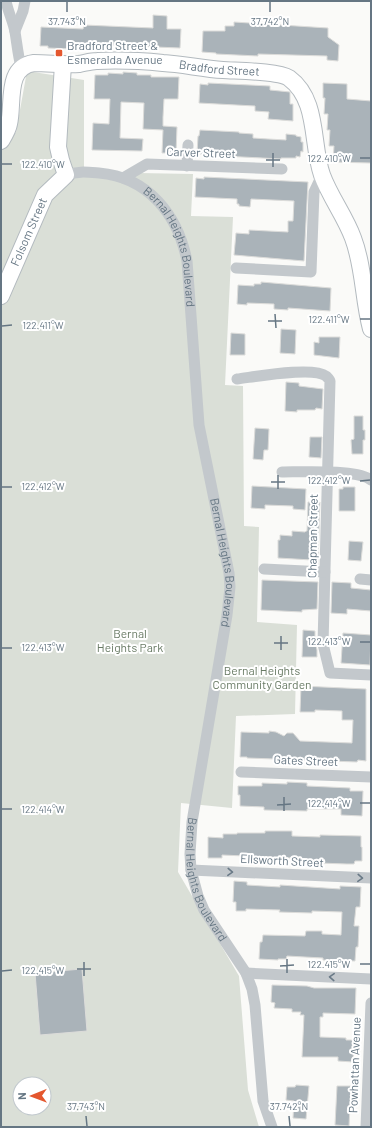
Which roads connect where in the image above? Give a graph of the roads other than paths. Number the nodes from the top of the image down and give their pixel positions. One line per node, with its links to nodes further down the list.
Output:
1 (6, 1): 3 (street)
2 (25, 1): 3 (street)
3 (15, 31): 5 (street)
4 (64, 64): 5 (street, Bradford Street); 10 (street); 11 (street, Bradford Street)
5 (21, 67): 6 (street)
6 (1, 141)
7 (188, 145): 8 (street)
8 (187, 166): 9 (street, Carver Street); 12 (street, Carver Street)
9 (282, 169)
10 (66, 175): 12 (street, Bernal Heights Boulevard); 14 (street, Folsom Street)
11 (322, 175): 13 (street); 15 (street)
12 (123, 178): 25 (street, Bernal Heights Boulevard)
13 (236, 268)
14 (1, 296)
15 (371, 329)
16 (237, 379): 18 (street, Chapman Street)
17 (282, 472): 18 (street)
18 (328, 473): 19 (street); 21 (street, Chapman Street)
19 (371, 480)
20 (264, 569): 21 (street)
21 (325, 572): 22 (street, Chapman Street)
22 (371, 675)
23 (241, 772): 24 (street, Gates Street)
24 (371, 777)
25 (191, 870): 26 (street, Ellsworth Street, one-way to 26); 27 (street, Bernal Heights Boulevard)
26 (371, 878)
27 (246, 973): 28 (street, one-way to 27); 31 (street, Bernal Heights Boulevard)
28 (371, 978)
29 (371, 1003): 30 (street, Powhattan Avenue)
30 (370, 1076): 32 (street, Powhattan Avenue)
31 (272, 1127)
32 (366, 1127)

